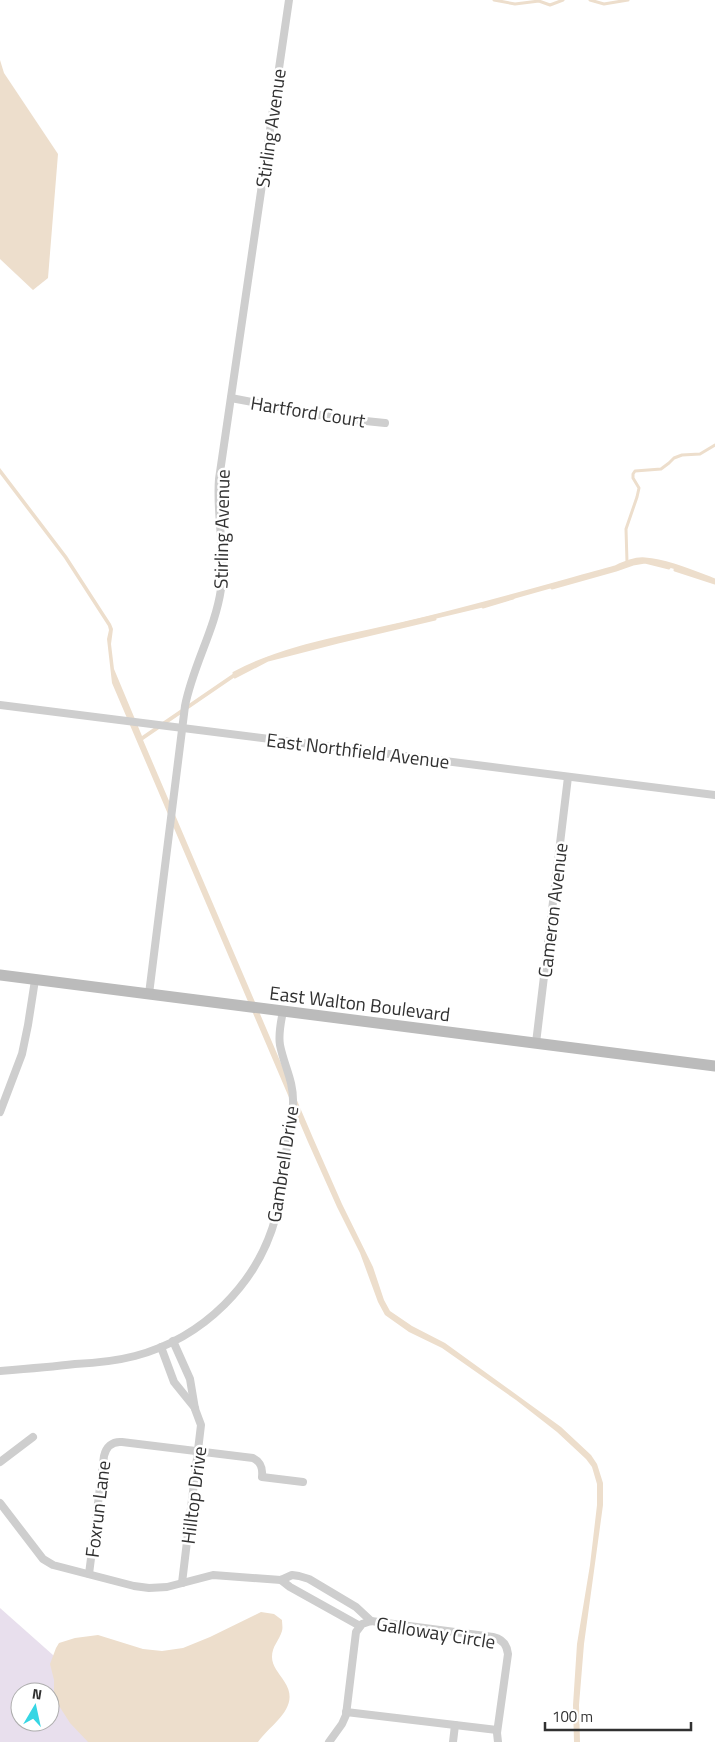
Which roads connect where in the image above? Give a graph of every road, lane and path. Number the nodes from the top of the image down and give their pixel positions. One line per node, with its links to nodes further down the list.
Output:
1 (289, 0): 2 (street, Stirling Avenue)
2 (231, 398): 3 (street, Hartford Court); 5 (street, Stirling Avenue)
3 (385, 423)
4 (0, 705): 5 (street, East Northfield Avenue)
5 (182, 728): 6 (street, East Northfield Avenue); 10 (street, Stirling Avenue)
6 (568, 777): 7 (street, East Northfield Avenue); 12 (street, Cameron Avenue)
7 (715, 795)
8 (0, 975): 9 (main road, East Walton Boulevard)
9 (34, 980): 10 (main road, East Walton Boulevard); 14 (street)
10 (149, 994): 11 (main road, East Walton Boulevard)
11 (282, 1011): 12 (main road, East Walton Boulevard); 15 (street, Gambrell Drive)
12 (536, 1043): 13 (main road, East Walton Boulevard)
13 (715, 1066)
14 (0, 1112)
15 (173, 1342): 16 (street, Gambrell Drive); 18 (street, Hilltop Drive)
16 (161, 1347): 17 (street, Gambrell Drive); 18 (street, Hilltop Drive)
17 (0, 1371)
18 (195, 1408): 20 (street, Hilltop Drive)
19 (33, 1436): 21 (street)
20 (198, 1451): 22 (street); 24 (street, Foxrun Lane); 26 (street, Hilltop Drive)
21 (0, 1462)
22 (304, 1482)
23 (0, 1502): 24 (street)
24 (89, 1574): 26 (street)
25 (281, 1580): 26 (street); 27 (street); 28 (street)
26 (182, 1583)
27 (371, 1621): 28 (street, Galloway Circle); 31 (street, Galloway Circle)
28 (360, 1626): 29 (street, Galloway Circle)
29 (346, 1712): 30 (street); 32 (street, Galloway Circle)
30 (455, 1725): 31 (street); 33 (street)
31 (497, 1730): 34 (street, Galloway Circle)
32 (329, 1742)
33 (453, 1742)
34 (498, 1742)

